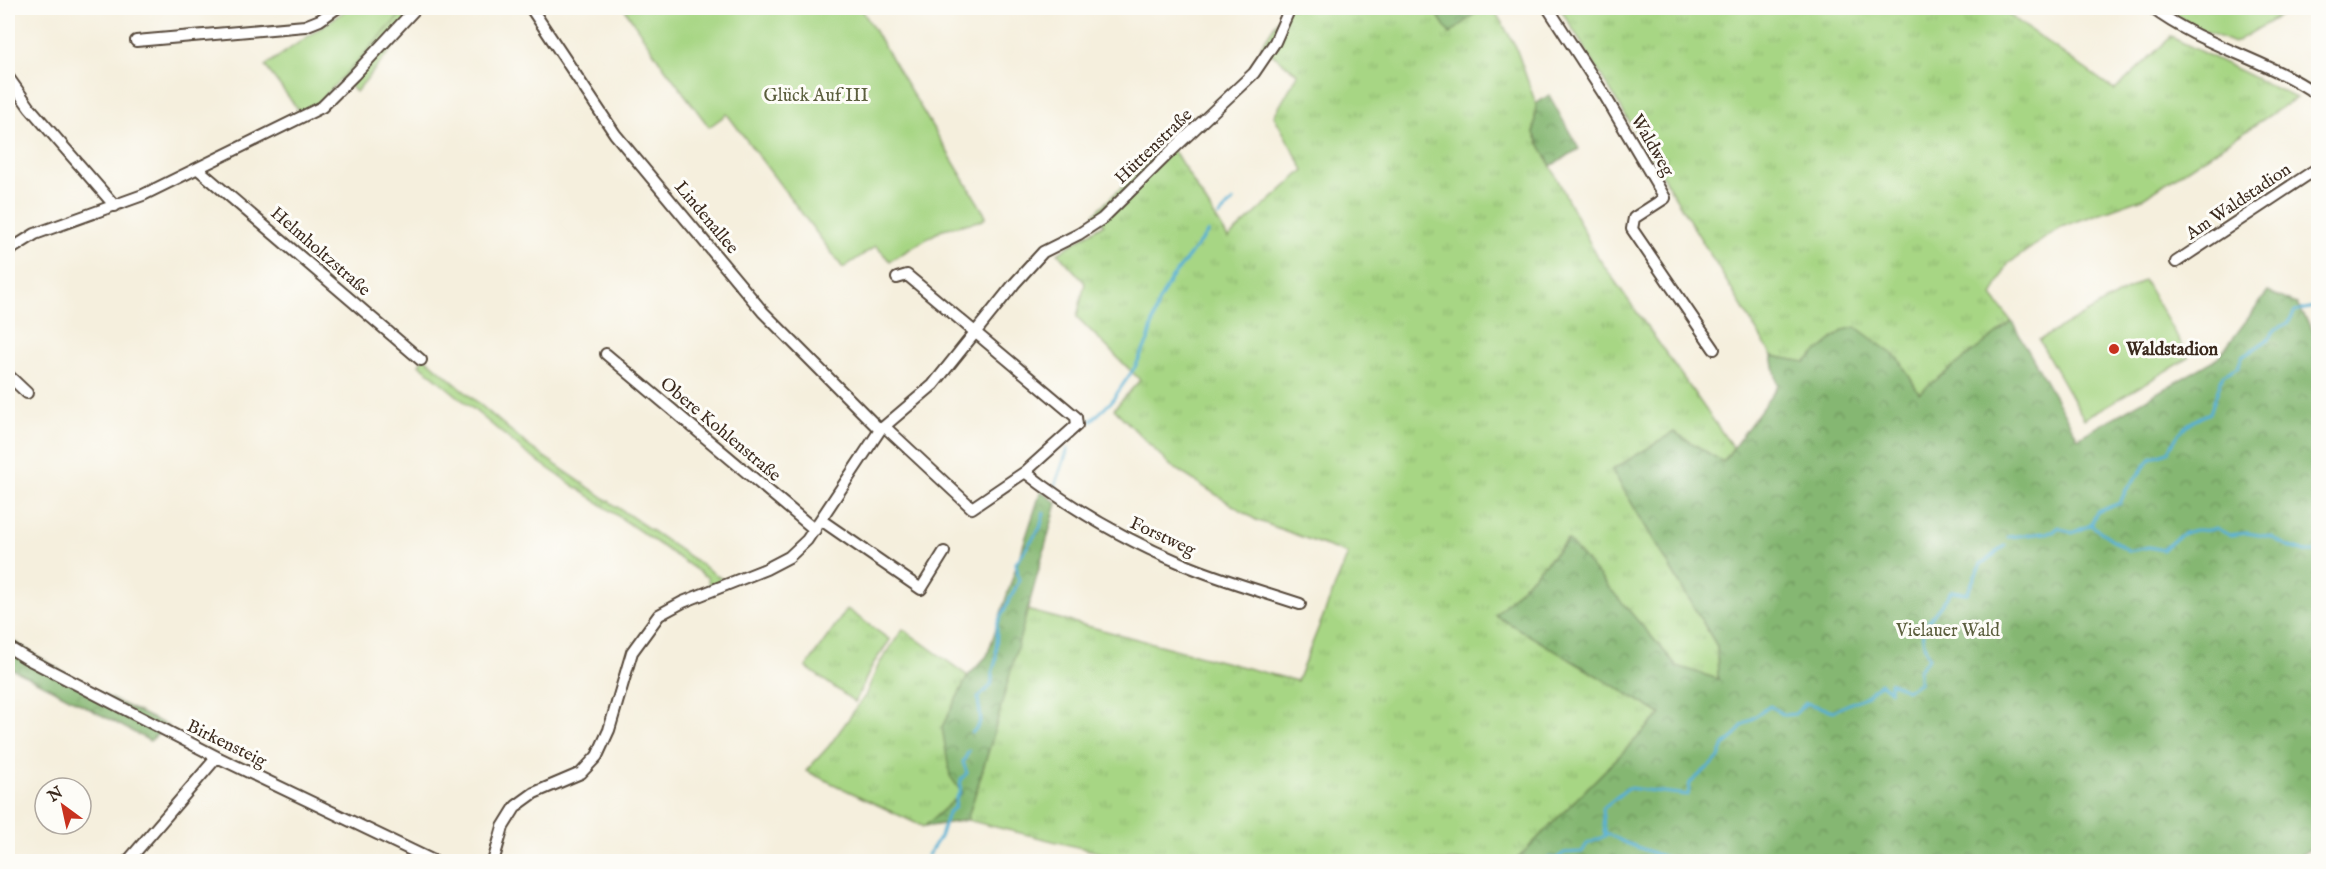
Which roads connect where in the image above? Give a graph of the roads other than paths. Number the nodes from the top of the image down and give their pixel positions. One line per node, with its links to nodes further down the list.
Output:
1 (337, 8): 7 (street)
2 (416, 8): 11 (street)
3 (531, 8): 22 (street, Lindenallee)
4 (1290, 8): 16 (street, Hüttenstraße)
5 (1548, 8): 17 (street, Waldweg)
6 (2152, 8): 9 (street)
7 (136, 41)
8 (8, 77): 12 (street)
9 (2319, 95)
10 (2319, 168): 14 (street, Am Waldstadion)
11 (198, 169): 12 (street); 19 (street, Helmholtzstraße)
12 (115, 206): 13 (street)
13 (8, 251)
14 (2176, 262)
15 (897, 278): 16 (street)
16 (975, 332): 22 (street); 23 (street)
17 (1714, 349)
18 (606, 354): 25 (street, Obere Kohlenstraße)
19 (421, 360)
20 (8, 375): 21 (street)
21 (27, 393)
22 (882, 428): 23 (street); 24 (street)
23 (1025, 472): 27 (street, Forstweg)
24 (821, 520): 25 (street); 26 (street)
25 (815, 530): 32 (street)
26 (944, 552)
27 (1300, 604)
28 (8, 647): 29 (street, Birkensteig)
29 (217, 757): 30 (street); 31 (street, Birkensteig)
30 (128, 861)
31 (436, 861)
32 (493, 861)

